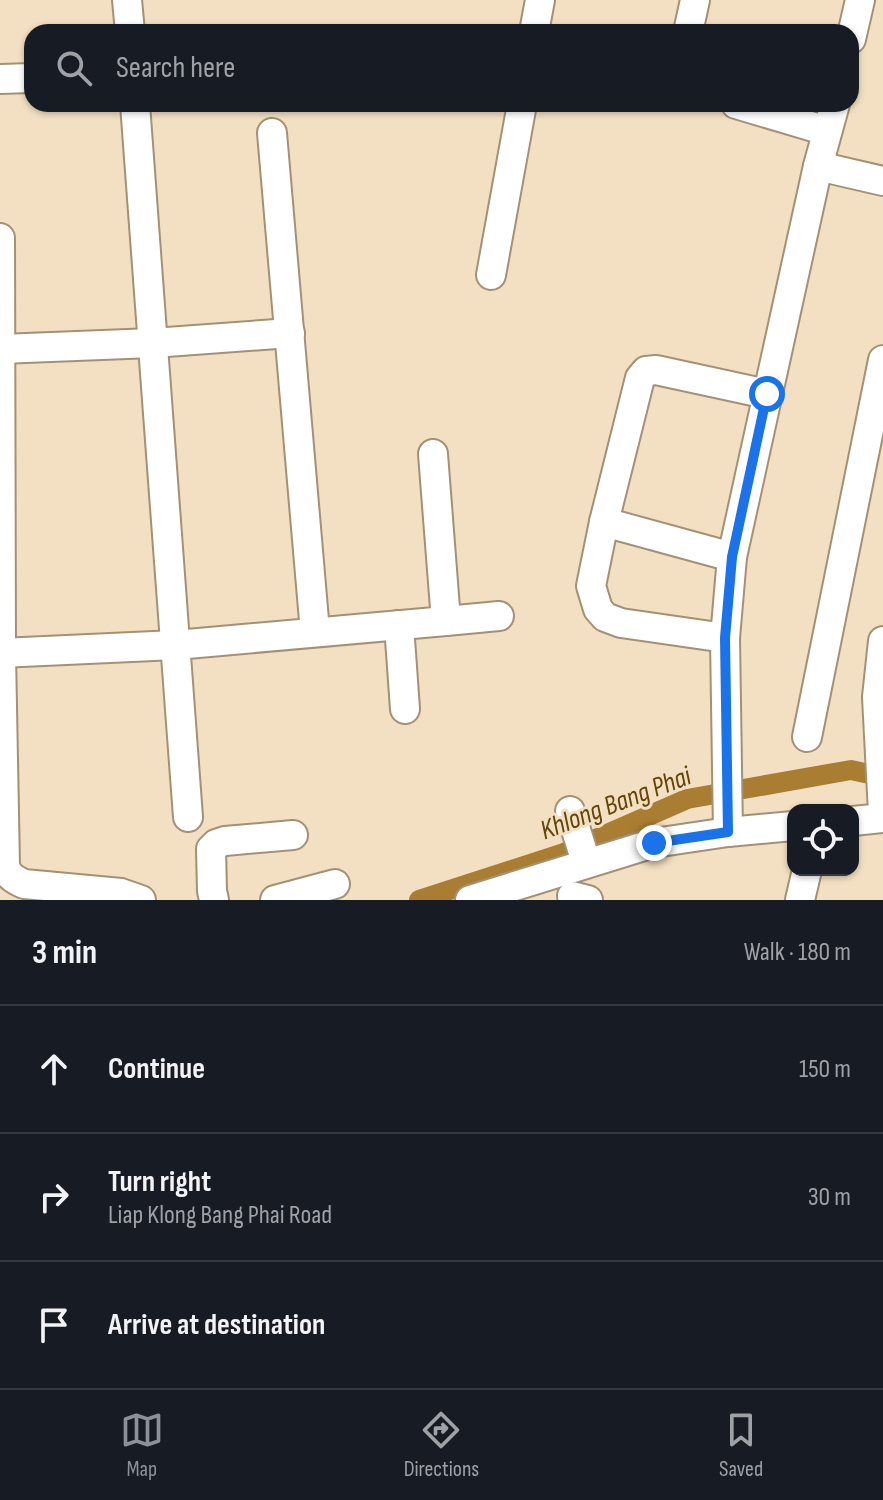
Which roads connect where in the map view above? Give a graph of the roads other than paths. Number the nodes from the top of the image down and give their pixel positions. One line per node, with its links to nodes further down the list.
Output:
1 (127, 0): 5 (street)
2 (540, 0): 6 (street)
3 (695, 0): 7 (street)
4 (860, 0): 8 (street)
5 (129, 24)
6 (536, 24)
7 (690, 24)
8 (854, 24)
9 (24, 78): 10 (street)
10 (0, 79)
11 (136, 112): 22 (street)
12 (521, 112): 20 (street)
13 (763, 112): 15 (street)
14 (833, 112): 15 (street)
15 (827, 131): 17 (street)
16 (272, 133): 21 (street)
17 (818, 166): 18 (street); 25 (street)
18 (883, 181)
19 (0, 238): 23 (street)
20 (491, 275)
21 (290, 333): 22 (street); 32 (street)
22 (153, 343): 23 (street); 35 (street)
23 (1, 349): 36 (street)
24 (883, 360): 38 (street)
25 (767, 394): 27 (street); 28 (street)
26 (433, 454): 30 (street)
27 (604, 522): 28 (street); 33 (street)
28 (732, 557): 33 (street)
29 (499, 616): 30 (street)
30 (446, 621): 31 (street)
31 (399, 625): 32 (street); 37 (street)
32 (315, 632): 35 (street)
33 (725, 638): 42 (street)
34 (883, 641): 39 (street)
35 (176, 645): 36 (street); 40 (street)
36 (1, 653): 47 (street)
37 (405, 709)
38 (807, 737)
39 (882, 806): 41 (street)
40 (188, 817)
41 (859, 818)
42 (728, 819): 43 (street); 51 (street)
43 (787, 825)
44 (293, 835): 49 (street)
45 (806, 876): 52 (street)
46 (335, 884): 50 (street)
47 (26, 892): 48 (street)
48 (141, 900)
49 (214, 900)
50 (275, 900)
51 (470, 900)
52 (800, 900)

